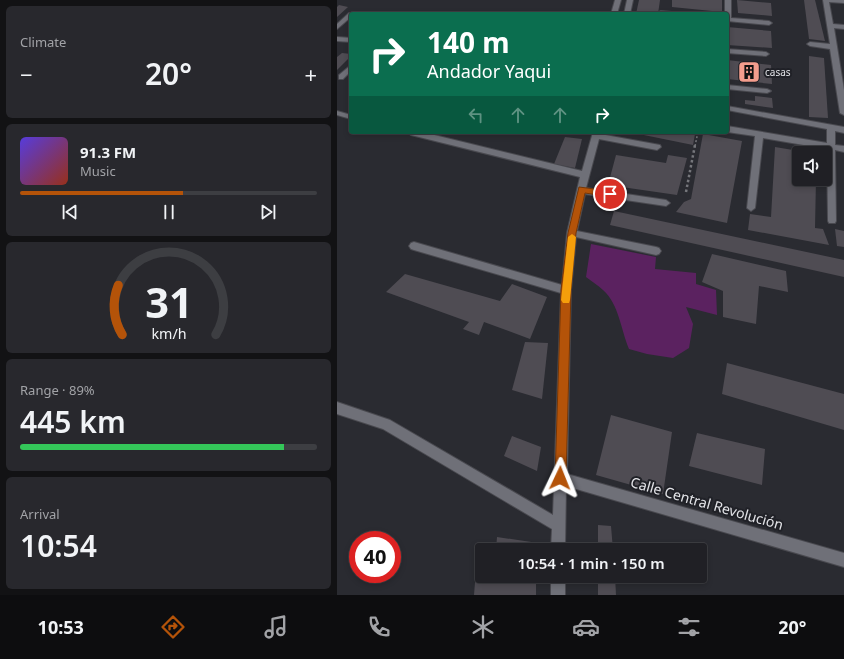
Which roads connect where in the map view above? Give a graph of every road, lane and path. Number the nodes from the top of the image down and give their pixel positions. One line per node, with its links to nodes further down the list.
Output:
1 (618, 0): 6 (street)
2 (631, 0): 7 (street)
3 (728, 0): 8 (street)
4 (828, 0): 5 (street); 12 (street)
5 (844, 1)
6 (615, 12)
7 (628, 12)
8 (727, 12)
9 (349, 16): 13 (street)
10 (729, 19): 11 (street)
11 (769, 23)
12 (831, 26): 14 (street); 18 (street)
13 (337, 27)
14 (844, 27)
15 (337, 39): 16 (street)
16 (349, 40)
17 (810, 44): 18 (street)
18 (834, 46): 21 (street)
19 (729, 51): 20 (street)
20 (766, 54)
21 (836, 55): 22 (street); 27 (street)
22 (844, 56)
23 (349, 70): 24 (street)
24 (341, 77)
25 (729, 87): 26 (street)
26 (738, 88): 28 (street); 29 (street)
27 (843, 89): 32 (street)
28 (767, 91)
29 (738, 97)
30 (729, 108): 34 (street)
31 (337, 113): 33 (street)
32 (844, 113)
33 (349, 116)
34 (831, 128): 36 (street); 42 (street)
35 (729, 129): 40 (street)
36 (844, 130)
37 (419, 134): 46 (street)
38 (596, 134): 43 (street); 46 (street)
39 (698, 134): 49 (path)
40 (759, 135): 41 (street); 51 (street)
41 (826, 146)
42 (832, 146)
43 (657, 147)
44 (832, 147): 45 (street)
45 (844, 149)
46 (585, 175): 48 (street)
47 (832, 186): 52 (street)
48 (582, 190): 50 (street); 53 (street)
49 (686, 192)
50 (666, 203)
51 (751, 208)
52 (832, 222)
53 (572, 233): 55 (street); 56 (street)
54 (414, 246): 56 (street)
55 (656, 251)
56 (566, 290): 58 (street)
57 (337, 408): 59 (street)
58 (560, 478): 59 (street); 61 (street, Calle Central Revolución)
59 (558, 525): 60 (street)
60 (558, 543)
61 (844, 560)
62 (558, 583): 63 (street)
63 (558, 595)

